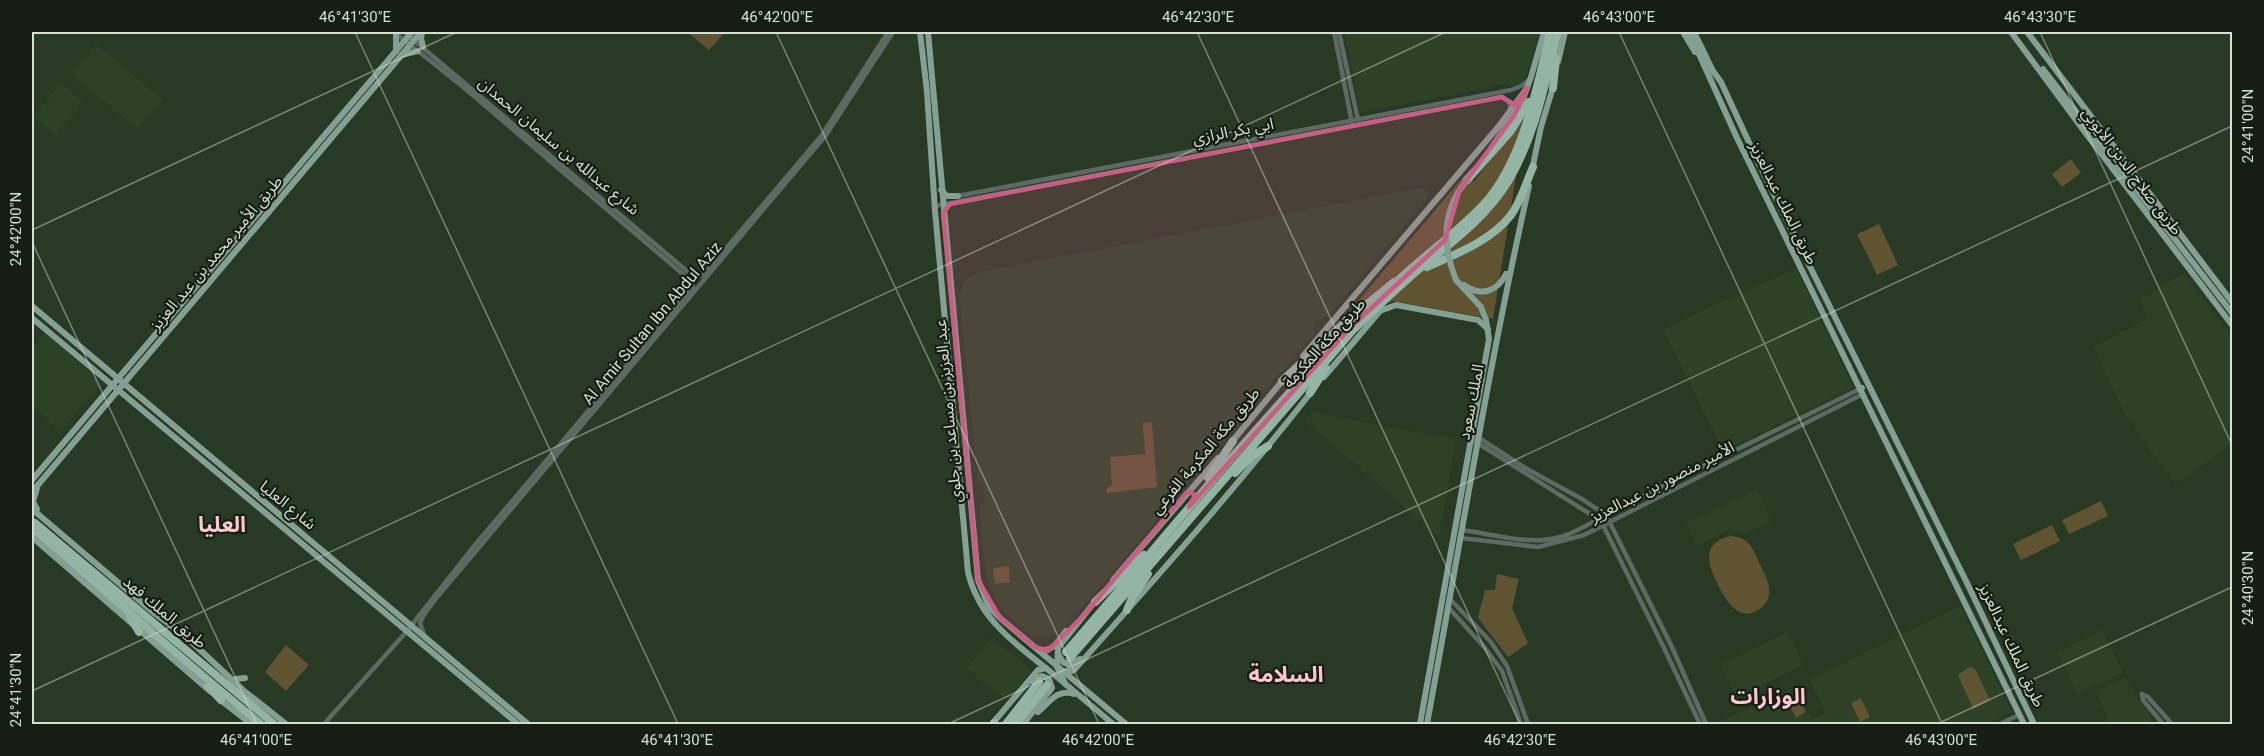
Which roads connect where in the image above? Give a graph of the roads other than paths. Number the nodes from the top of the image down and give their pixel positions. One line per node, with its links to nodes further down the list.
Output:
1 (395, 32): 17 (street, شارع عبدالله بن سليمان الحمدان); 18 (main road)
2 (422, 32): 17 (main road, طريق الأمير محمد بن عبد العزيز); 17 (main road)
3 (888, 32): 41 (street)
4 (893, 32): 41 (street, Al Amir Sultan Ibn Abdul Aziz)
5 (920, 32): 34 (main road, عبد العزيز بن مساعد بن جلوي)
6 (928, 32): 32 (main road, عبد العزيز بن مساعد بن جلوي)
7 (1334, 32): 27 (street)
8 (1339, 32): 27 (street)
9 (1544, 32): 21 (main road)
10 (1550, 32): 23 (highway, طريق مكة المكرمة)
11 (1558, 32): 24 (highway); 39 (highway, طريق مكة المكرمة)
12 (1565, 32): 24 (main road)
13 (1683, 32): 22 (main road)
14 (1693, 32): 22 (main road, طريق الملك عبدالعزيز); 52 (main road, طريق الملك عبدالعزيز)
15 (2011, 32): 20 (main road, طريق صلاح الدين الأيوبي)
16 (2027, 32): 19 (main road, طريق صلاح الدين الأيوبي)
17 (412, 41): 18 (main road, طريق الأمير محمد بن عبد العزيز); 18 (main road); 41 (street, شارع عبدالله بن سليمان الحمدان)
18 (398, 53): 28 (main road, طريق الأمير محمد بن عبد العزيز); 29 (main road, طريق الأمير محمد بن عبد العزيز)
19 (2047, 58): 25 (main road); 42 (main road, طريق صلاح الدين الأيوبي)
20 (2034, 62): 25 (main road); 46 (main road, طريق صلاح الدين الأيوبي)
21 (1532, 77): 23 (main road, طريق مكة المكرمة الفرعي); 27 (street, ابي بكر الرازي)
22 (1713, 87): 54 (main road, طريق الملك عبدالعزيز)
23 (1532, 88): 26 (main road, طريق مكة المكرمة الفرعي); 31 (highway); 36 (highway, طريق مكة المكرمة)
24 (1553, 88): 30 (main road, الملك سعود)
25 (2077, 110): 44 (main road)
26 (1510, 111): 27 (street, ابي بكر الرازي); 51 (main road, طريق مكة المكرمة الفرعي)
27 (1355, 122): 33 (street, ابي بكر الرازي); 34 (street, ابي بكر الرازي)
28 (318, 143): 29 (main road); 35 (main road, طريق الأمير محمد بن عبد العزيز)
29 (313, 159): 37 (main road, طريق الأمير محمد بن عبد العزيز)
30 (1533, 167): 38 (main road, الملك سعود); 39 (highway)
31 (1467, 180): 40 (main road, bridge)
32 (941, 190): 33 (main road); 34 (main road, عبد العزيز بن مساعد بن جلوي)
33 (957, 196): 34 (street, ابي بكر الرازي)
34 (941, 203): 101 (main road, عبد العزيز بن مساعد بن جلوي); 102 (main road, عبد العزيز بن مساعد بن جلوي)
35 (230, 248): 37 (main road); 53 (main road, طريق الأمير محمد بن عبد العزيز)
36 (1420, 261): 51 (highway); 69 (highway, طريق مكة المكرمة)
37 (225, 263): 53 (main road, طريق الأمير محمد بن عبد العزيز)
38 (1510, 266): 40 (main road); 60 (main road, الملك سعود)
39 (1418, 270): 47 (highway, طريق مكة المكرمة)
40 (1456, 280): 48 (main road, الملك سعود)
41 (697, 281): 93 (street, Al Amir Sultan Ibn Abdul Aziz)
42 (2232, 302)
43 (32, 306): 49 (main road, شارع العليا)
44 (2232, 313)
45 (32, 318): 50 (main road)
46 (2232, 325)
47 (1354, 329): 55 (highway); 68 (highway, طريق مكة المكرمة)
48 (1488, 329): 55 (main road); 60 (main road, الملك سعود)
49 (105, 369): 53 (main road, شارع العليا); 53 (main road)
50 (104, 379): 53 (main road); 53 (main road)
51 (1282, 381): 61 (main road, طريق مكة المكرمة الفرعي)
52 (1866, 382): 54 (main road); 139 (main road, طريق الملك عبدالعزيز)
53 (119, 384): 63 (main road, طريق الأمير محمد بن عبد العزيز); 66 (main road, طريق الأمير محمد بن عبد العزيز); 70 (main road, شارع العليا)
54 (1860, 389): 56 (street, الأمير منصور بن عبدالعزيز); 57 (street, الأمير منصور بن عبدالعزيز); 116 (main road, طريق الملك عبدالعزيز)
55 (1311, 393): 62 (main road)
56 (1806, 416): 57 (street); 58 (street, الأمير منصور بن عبدالعزيز)
57 (1809, 421): 59 (street, الأمير منصور بن عبدالعزيز)
58 (1772, 432): 59 (street); 72 (street, الأمير منصور بن عبدالعزيز)
59 (1775, 438): 76 (street, الأمير منصور بن عبدالعزيز)
60 (1474, 439): 72 (street); 73 (street); 81 (main road, الملك سعود); 131 (main road, الملك سعود)
61 (1233, 441): 69 (highway); 88 (main road, طريق مكة المكرمة الفرعي)
62 (1269, 446): 68 (highway); 90 (main road)
63 (43, 467): 64 (main road); 65 (main road, طريق الأمير محمد بن عبد العزيز)
64 (32, 475)
65 (32, 480)
66 (40, 482): 67 (main road, طريق الأمير محمد بن عبد العزيز); 79 (main road)
67 (32, 492)
68 (1207, 497): 85 (highway, طريق مكة المكرمة)
69 (1189, 507): 82 (highway, طريق مكة المكرمة)
70 (266, 510): 75 (main road, شارع العليا); 80 (main road, شارع العليا)
71 (32, 511): 74 (main road)
72 (1605, 515): 73 (street, الأمير منصور بن عبدالعزيز); 76 (street)
73 (1598, 519): 78 (street); 81 (street, الأمير منصور بن عبدالعزيز)
74 (45, 520): 77 (main road); 79 (main road)
75 (285, 520): 80 (main road); 92 (main road, شارع العليا)
76 (1609, 522): 78 (street, الأمير منصور بن عبدالعزيز); 96 (street)
77 (33, 523): 86 (highway, طريق الملك فهد); 105 (highway, طريق الملك فهد)
78 (1603, 525): 84 (street, الأمير منصور بن عبدالعزيز); 97 (street)
79 (56, 528): 103 (main road)
80 (282, 529): 98 (main road, شارع العليا)
81 (1462, 530): 84 (main road, الملك سعود)
82 (1166, 534): 85 (highway, طريق مكة المكرمة); 88 (highway)
83 (32, 538): 99 (main road)
84 (1461, 538): 87 (main road, الملك سعود)
85 (1162, 552): 90 (highway)
86 (114, 598): 99 (highway); 104 (highway, طريق الملك فهد)
87 (1450, 599): 89 (main road, الملك سعود); 91 (street)
88 (1095, 602): 94 (main road, طريق مكة المكرمة الفرعي)
89 (1449, 607): 95 (street); 132 (main road, الملك سعود)
90 (1127, 610): 100 (main road)
91 (1461, 612): 95 (street); 112 (street)
92 (397, 613): 93 (street); 98 (main road, شارع العليا)
93 (422, 613): 98 (street, Al Amir Sultan Ibn Abdul Aziz)
94 (1085, 614): 100 (main road); 102 (main road); 106 (main road, طريق مكة المكرمة الفرعي)
95 (1457, 616): 113 (street)
96 (1656, 616): 97 (street); 136 (street)
97 (1650, 619): 135 (street)
98 (413, 627): 122 (street, Al Amir Sultan Ibn Abdul Aziz); 123 (main road, شارع العليا); 124 (main road, شارع العليا)
99 (139, 632): 114 (main road)
100 (1099, 642): 106 (main road); 117 (main road)
101 (1018, 645): 106 (main road); 109 (main road)
102 (1035, 647): 106 (main road, عبد العزيز بن مساعد بن جلوي)
103 (203, 651): 108 (main road); 110 (main road)
104 (174, 652): 114 (highway); 120 (highway, طريق الملك فهد)
105 (199, 660): 110 (highway); 118 (highway, طريق الملك فهد)
106 (1056, 671): 109 (main road); 111 (main road); 115 (main road, طريق مكة المكرمة الفرعي); 117 (main road, عبد العزيز بن مساعد بن جلوي)
107 (245, 678): 108 (main road)
108 (236, 679): 118 (main road)
109 (1025, 687): 125 (main road); 128 (main road)
110 (243, 690): 118 (main road)
111 (1081, 697): 115 (main road); 129 (main road)
112 (1518, 697): 113 (street); 134 (street)
113 (1512, 699): 133 (street)
114 (221, 700): 119 (main road)
115 (1035, 715): 128 (main road, طريق مكة المكرمة الفرعي)
116 (2019, 715): 137 (street); 138 (main road, طريق الملك عبدالعزيز)
117 (1118, 718): 130 (main road, عبد العزيز بن مساعد بن جلوي)
118 (276, 721): 121 (main road)
119 (251, 724)
120 (261, 724)
121 (286, 724)
122 (324, 724)
123 (518, 724)
124 (528, 724)
125 (993, 724)
126 (1006, 724): 127 (highway)
127 (1016, 724)
128 (1027, 724)
129 (1113, 724)
130 (1126, 724)
131 (1420, 724)
132 (1427, 724)
133 (1521, 724)
134 (1528, 724)
135 (1700, 724)
136 (1706, 724)
137 (2003, 724)
138 (2021, 724)
139 (2034, 724)
140 (2163, 724): 141 (street)
141 (2172, 724)

